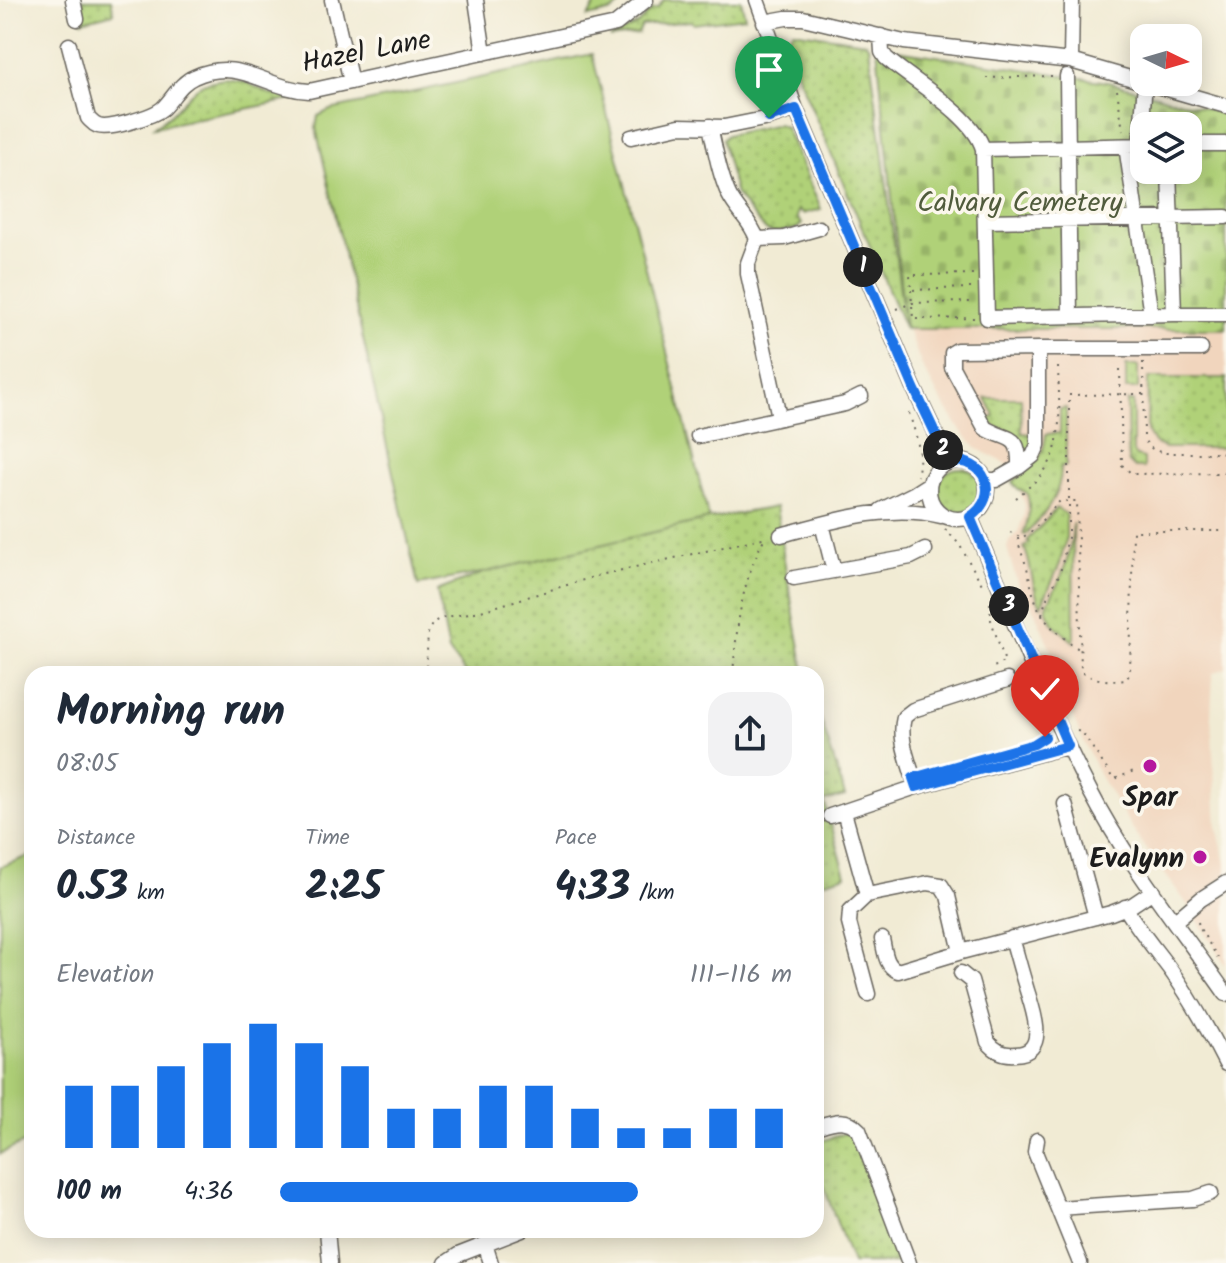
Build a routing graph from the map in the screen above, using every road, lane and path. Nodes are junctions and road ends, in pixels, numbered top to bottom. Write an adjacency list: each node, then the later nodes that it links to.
1 (73, 0): 7 (street)
2 (332, 0): 14 (street)
3 (476, 0): 11 (street)
4 (757, 0): 8 (street)
5 (1072, 0): 12 (street)
6 (643, 1): 11 (street, Hazel Lane)
7 (77, 19)
8 (768, 21): 9 (street); 17 (street)
9 (881, 36): 12 (street); 24 (street)
10 (69, 45): 14 (street, Hazel Lane)
11 (484, 53): 14 (street, Hazel Lane)
12 (1069, 68): 13 (street); 23 (street)
13 (1130, 80)
14 (351, 82)
15 (1191, 96): 16 (street)
16 (1226, 106)
17 (796, 109): 18 (street); 56 (street)
18 (710, 126): 19 (street); 33 (street)
19 (631, 137)
20 (1202, 144): 21 (street)
21 (1226, 144)
22 (1130, 146): 23 (street)
23 (1067, 147): 24 (street); 30 (street)
24 (983, 149): 31 (street)
25 (1136, 184): 29 (street)
26 (1169, 184): 28 (street)
27 (1226, 217): 28 (street)
28 (1170, 218): 29 (street); 38 (street)
29 (1136, 219): 30 (street); 40 (street)
30 (1068, 220): 31 (street); 41 (street)
31 (985, 221): 34 (street)
32 (819, 228): 33 (street)
33 (757, 239): 53 (street)
34 (987, 288): 35 (path); 35 (path); 36 (path); 42 (street)
35 (911, 290): 36 (path)
36 (912, 303): 37 (path); 42 (path)
37 (896, 310)
38 (1174, 314): 39 (street); 40 (street)
39 (1226, 314)
40 (1151, 315): 41 (street)
41 (1070, 316): 42 (street)
42 (987, 318)
43 (1038, 349): 44 (street); 57 (street); 57 (street)
44 (1142, 349): 45 (street); 47 (path)
45 (1201, 349)
46 (1120, 369): 49 (path)
47 (1143, 394): 49 (path); 55 (path)
48 (1069, 395): 49 (path); 51 (path); 61 (path)
49 (1121, 395): 58 (path)
50 (861, 396): 53 (street)
51 (1059, 396)
52 (907, 404): 60 (path)
53 (779, 417): 54 (street)
54 (698, 436)
55 (1226, 453)
56 (949, 462): 59 (street); 60 (street)
57 (1019, 467): 59 (street)
58 (1226, 473)
59 (986, 480): 65 (street)
60 (922, 481): 64 (street); 66 (street)
61 (1069, 501): 62 (path); 71 (path); 84 (path)
62 (1077, 501): 63 (path); 74 (path)
63 (1084, 501)
64 (877, 512): 66 (street); 67 (street)
65 (970, 517): 66 (street); 92 (street)
66 (943, 522): 80 (path)
67 (822, 524): 70 (street); 78 (street)
68 (1226, 531): 87 (path)
69 (1010, 532): 71 (path)
70 (781, 535): 72 (path)
71 (1018, 537): 84 (path)
72 (764, 538): 88 (path); 89 (path)
73 (1085, 540): 74 (path)
74 (1078, 541): 76 (path)
75 (925, 550): 78 (street)
76 (1079, 570): 77 (path); 81 (path)
77 (1085, 570)
78 (834, 571): 79 (street)
79 (794, 578)
80 (985, 590)
81 (1079, 595): 82 (path); 85 (path)
82 (1085, 595)
83 (996, 610): 90 (path)
84 (1042, 614): 87 (path)
85 (1080, 623): 86 (path); 87 (path)
86 (1085, 623)
87 (1080, 650)
88 (426, 666)
89 (734, 666)
90 (1004, 681): 94 (street)
91 (1076, 731): 93 (path)
92 (1068, 746): 94 (street); 97 (street)
93 (1136, 770)
94 (916, 787): 98 (street)
95 (1065, 804): 100 (street)
96 (1226, 883): 102 (street)
97 (1153, 891): 99 (street); 102 (street)
98 (867, 895): 105 (street); 108 (street)
99 (1125, 907): 100 (street); 110 (street)
100 (1096, 917): 103 (street)
101 (1199, 918): 106 (path)
102 (1175, 921): 109 (street)
103 (1012, 938): 105 (street); 107 (street)
104 (882, 939): 105 (street)
105 (961, 952)
106 (1219, 959)
107 (961, 973)
108 (868, 994)
109 (1226, 994)
110 (1226, 1064)
111 (824, 1125): 121 (street)
112 (1037, 1140): 114 (street)
113 (1211, 1193): 114 (street)
114 (1058, 1208): 122 (street)
115 (328, 1238): 118 (street)
116 (501, 1238): 117 (street)
117 (485, 1244): 119 (street); 120 (street)
118 (330, 1263)
119 (446, 1263)
120 (491, 1263)
121 (909, 1263)
122 (1080, 1263)

